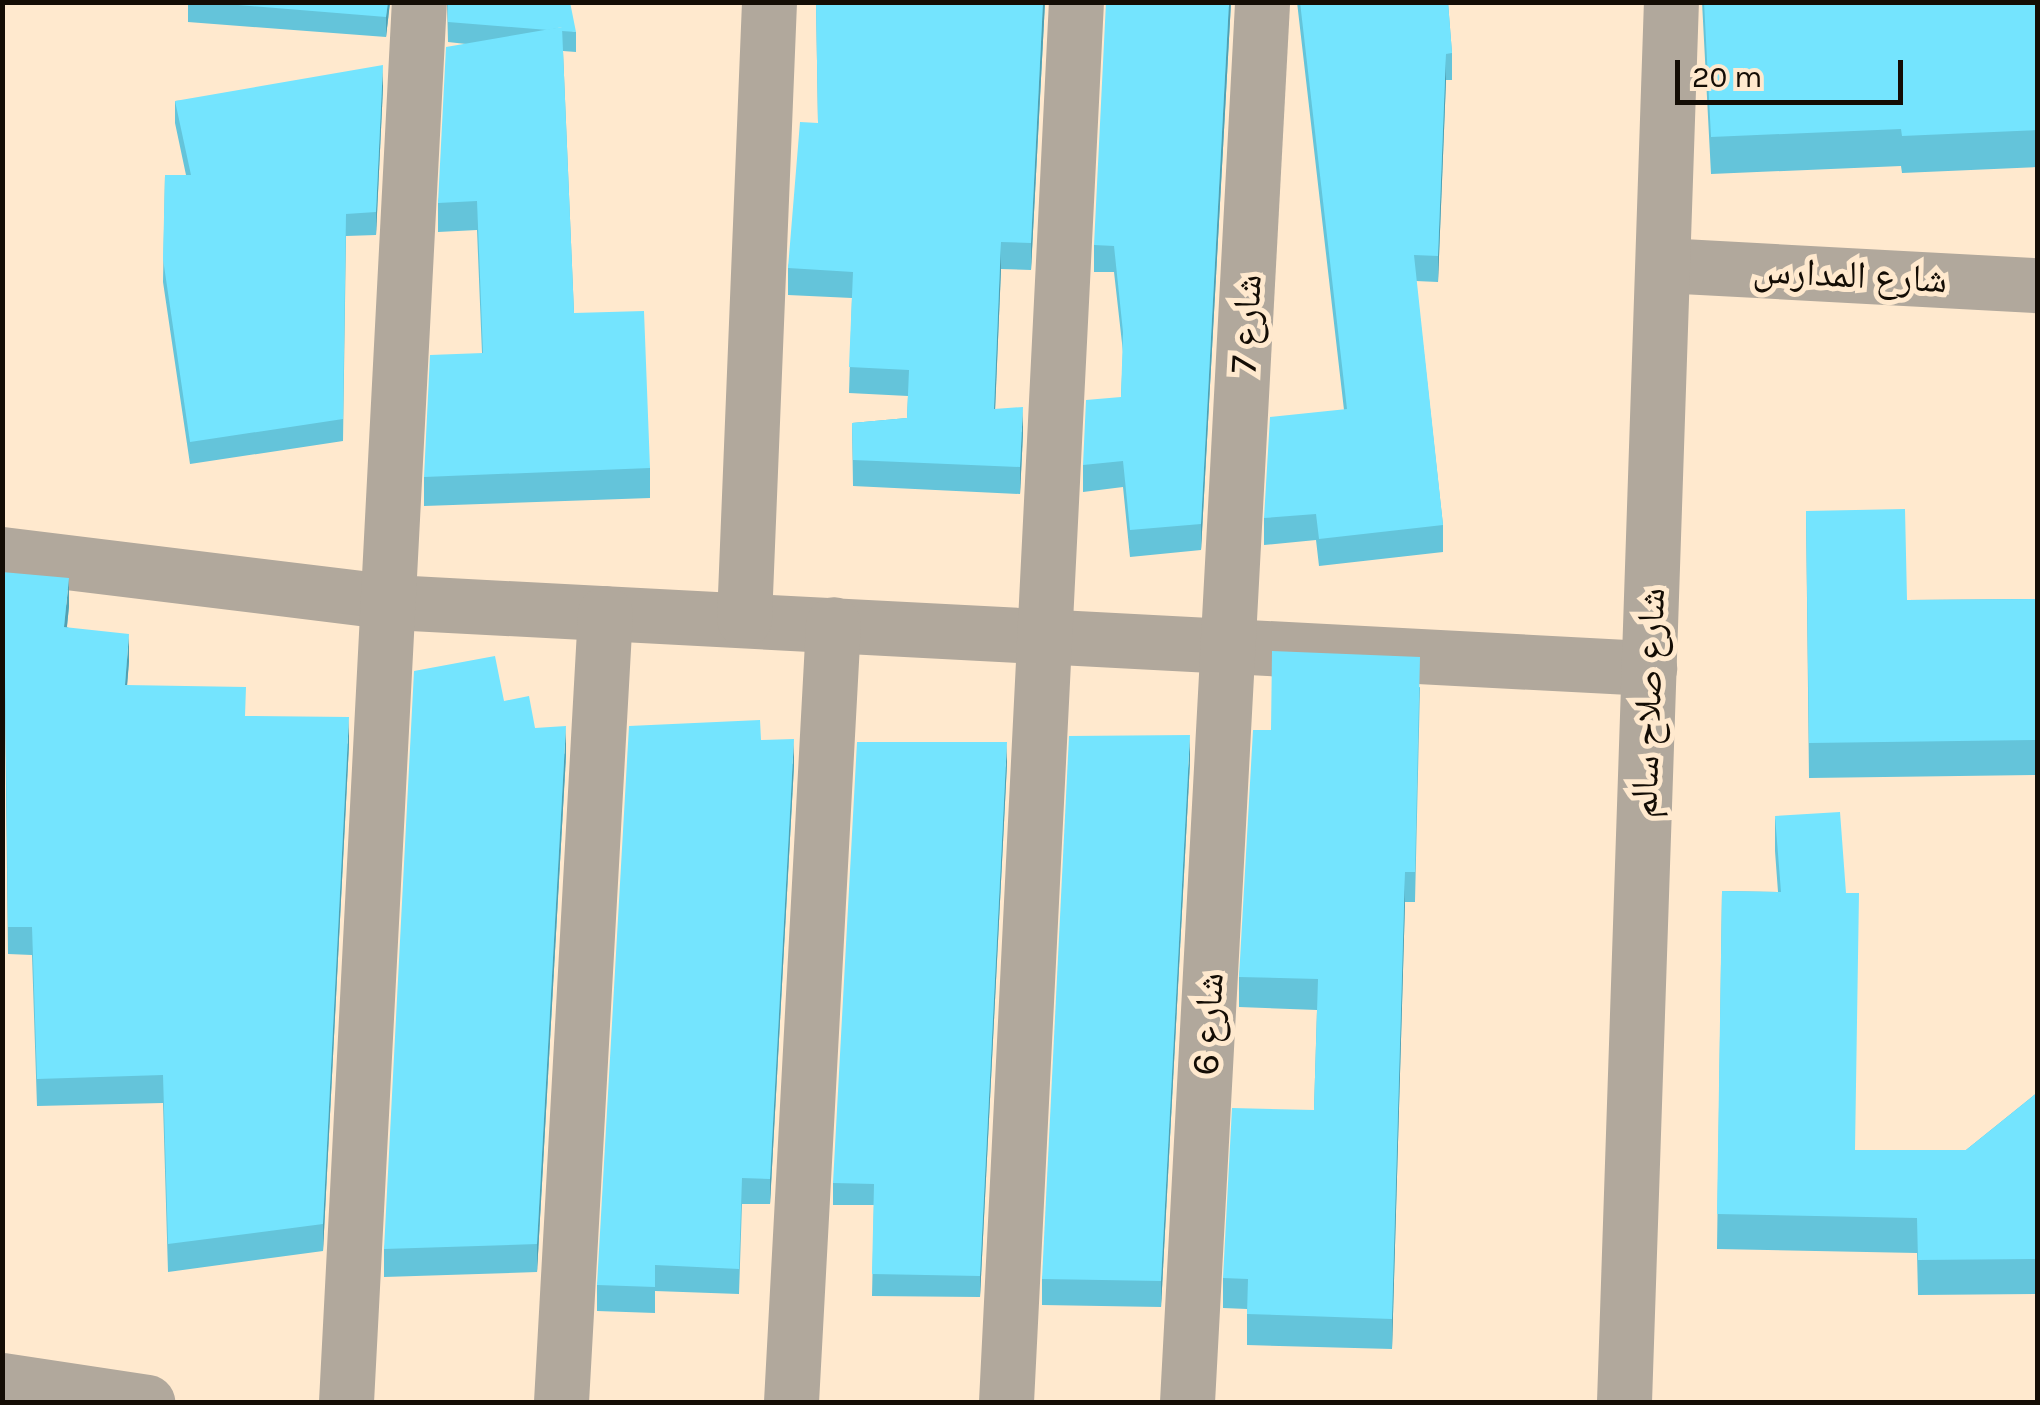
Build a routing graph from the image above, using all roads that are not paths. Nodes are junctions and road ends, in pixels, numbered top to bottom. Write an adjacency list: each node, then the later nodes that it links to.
1 (419, 2): 9 (street)
2 (770, 2): 11 (street)
3 (1076, 2): 13 (street)
4 (1262, 2): 14 (street, شارع 7)
5 (1671, 2): 6 (street, شارع صلاح سالم)
6 (1662, 265): 7 (street, شارع المدارس); 15 (street, شارع صلاح سالم)
7 (2038, 285)
8 (2, 554): 9 (street)
9 (392, 602): 10 (street); 18 (street)
10 (605, 613): 11 (street); 19 (street)
11 (744, 619): 12 (street)
12 (833, 624): 13 (street); 20 (street)
13 (1040, 636): 14 (street); 21 (street)
14 (1229, 645): 15 (street); 22 (street, شارع 6)
15 (1649, 668): 23 (street, شارع صلاح سالم)
16 (2, 1380): 17 (street)
17 (147, 1402)
18 (346, 1402)
19 (561, 1402)
20 (792, 1402)
21 (1006, 1402)
22 (1187, 1402)
23 (1624, 1402)

